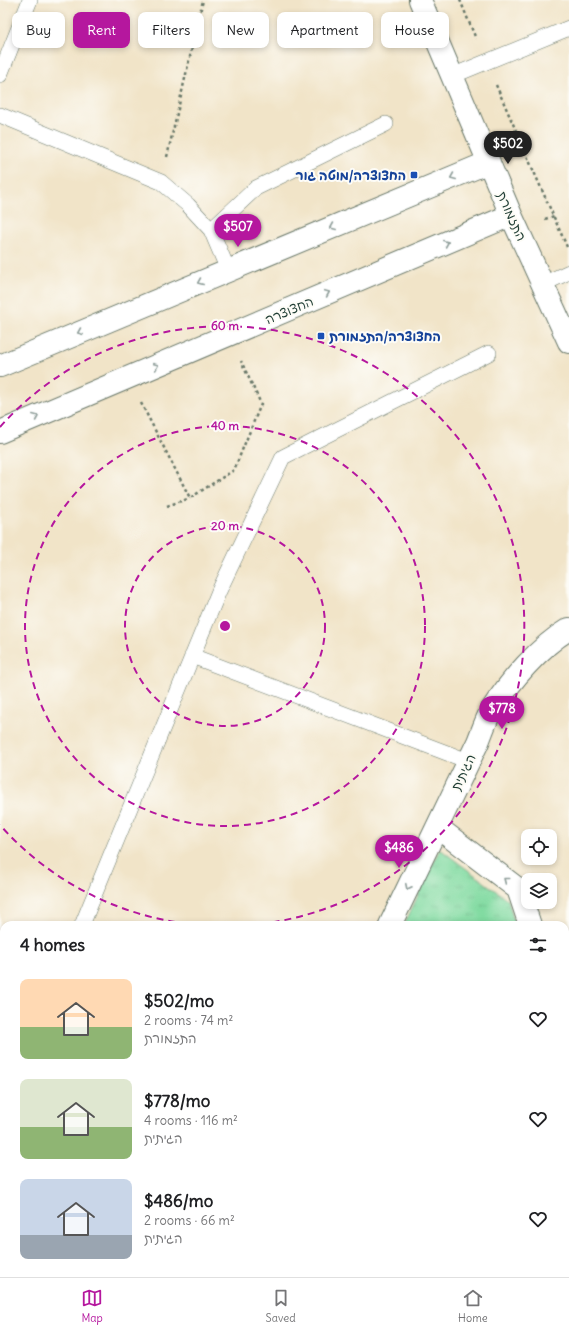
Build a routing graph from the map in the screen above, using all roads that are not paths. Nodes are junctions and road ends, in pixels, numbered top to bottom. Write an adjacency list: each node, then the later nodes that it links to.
1 (30, 0): 4 (lane)
2 (420, 0): 5 (street, התזמורת)
3 (569, 28): 5 (lane)
4 (0, 75)
5 (452, 76): 8 (street, התזמורת)
6 (0, 115): 10 (lane)
7 (386, 124): 10 (lane)
8 (488, 162): 9 (street, התזמורת); 11 (street, one-way to 11)
9 (511, 215): 13 (street, התזמורת); 17 (street, החצוצרה, one-way to 9)
10 (211, 230): 11 (lane)
11 (228, 270): 16 (street, one-way to 16)
12 (569, 272): 13 (lane)
13 (543, 284): 14 (street, התזמורת)
14 (569, 342)
15 (489, 353): 19 (lane)
16 (0, 366)
17 (0, 432)
18 (569, 629): 20 (street, הגיתית)
19 (192, 656): 20 (lane); 22 (lane)
20 (468, 761): 21 (street, הגיתית)
21 (437, 827): 23 (street, הגיתית, one-way to 23); 24 (street, one-way to 21)
22 (84, 921)
23 (392, 921)
24 (529, 921)

